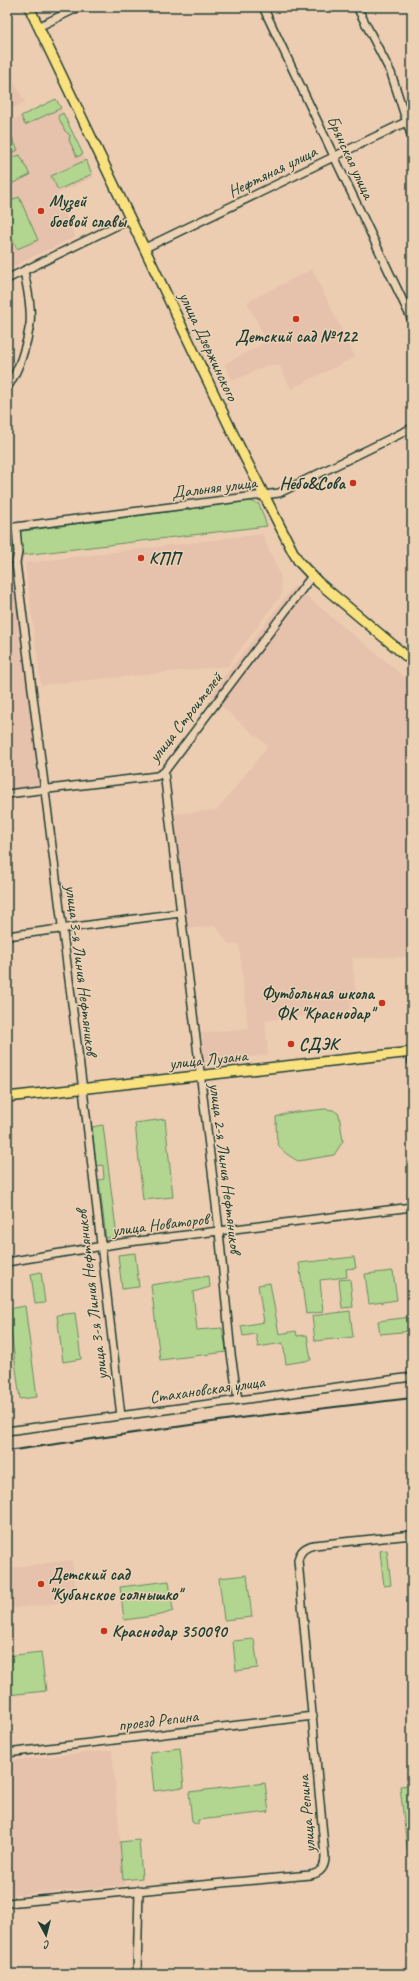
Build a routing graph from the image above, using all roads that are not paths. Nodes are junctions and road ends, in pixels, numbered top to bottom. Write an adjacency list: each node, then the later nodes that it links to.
1 (29, 7): 5 (main road, улица Дзержинского)
2 (79, 7): 5 (street)
3 (263, 7): 8 (street, Брянская улица)
4 (357, 7): 6 (street)
5 (38, 27): 9 (main road, улица Дзержинского)
6 (410, 120): 7 (street); 8 (street, Нефтяная улица)
7 (412, 138)
8 (335, 157): 10 (street, Нефтяная улица); 13 (street, Брянская улица)
9 (130, 219): 10 (main road, улица Дзержинского); 11 (street)
10 (145, 248): 16 (main road, улица Дзержинского)
11 (24, 271): 12 (street); 14 (street)
12 (7, 279)
13 (412, 320)
14 (7, 388)
15 (412, 428): 16 (street, Дальняя улица)
16 (265, 495): 17 (street, Дальняя улица); 19 (main road, улица Дзержинского)
17 (16, 527): 18 (street, Дальняя улица); 22 (street, улица 3-я Линия Нефтяников)
18 (7, 528)
19 (312, 576): 20 (main road, улица Дзержинского); 21 (street, улица Строителей)
20 (412, 661)
21 (164, 772): 22 (street, улица Строителей); 24 (street, улица 2-я Линия Нефтяников)
22 (45, 789): 23 (street, улица Строителей); 25 (street, улица 3-я Линия Нефтяников)
23 (7, 794)
24 (180, 913): 25 (street); 28 (street, улица 2-я Линия Нефтяников)
25 (62, 929): 26 (street); 29 (street, улица 3-я Линия Нефтяников)
26 (7, 936)
27 (412, 1055): 28 (main road, улица Лузана)
28 (200, 1076): 29 (main road, улица Лузана); 32 (street, улица 2-я Линия Нефтяников)
29 (82, 1088): 30 (main road, улица Лузана); 33 (street, улица 3-я Линия Нефтяников)
30 (7, 1097)
31 (412, 1207): 32 (street, улица Новаторов)
32 (219, 1232): 33 (street, улица Новаторов); 36 (street, улица 2-я Линия Нефтяников)
33 (101, 1246): 34 (street, улица Новаторов); 37 (street, улица 3-я Линия Нефтяников)
34 (7, 1262)
35 (412, 1376): 36 (street, Стахановская улица)
36 (238, 1400): 37 (street, Стахановская улица)
37 (121, 1416): 38 (street, Стахановская улица)
38 (7, 1431)
39 (412, 1535): 40 (street, улица Репина)
40 (313, 1716): 41 (street, проезд Репина); 42 (street, улица Репина)
41 (7, 1753)
42 (139, 1890): 43 (street, улица Репина); 44 (street)
43 (7, 1902)
44 (137, 1974)

